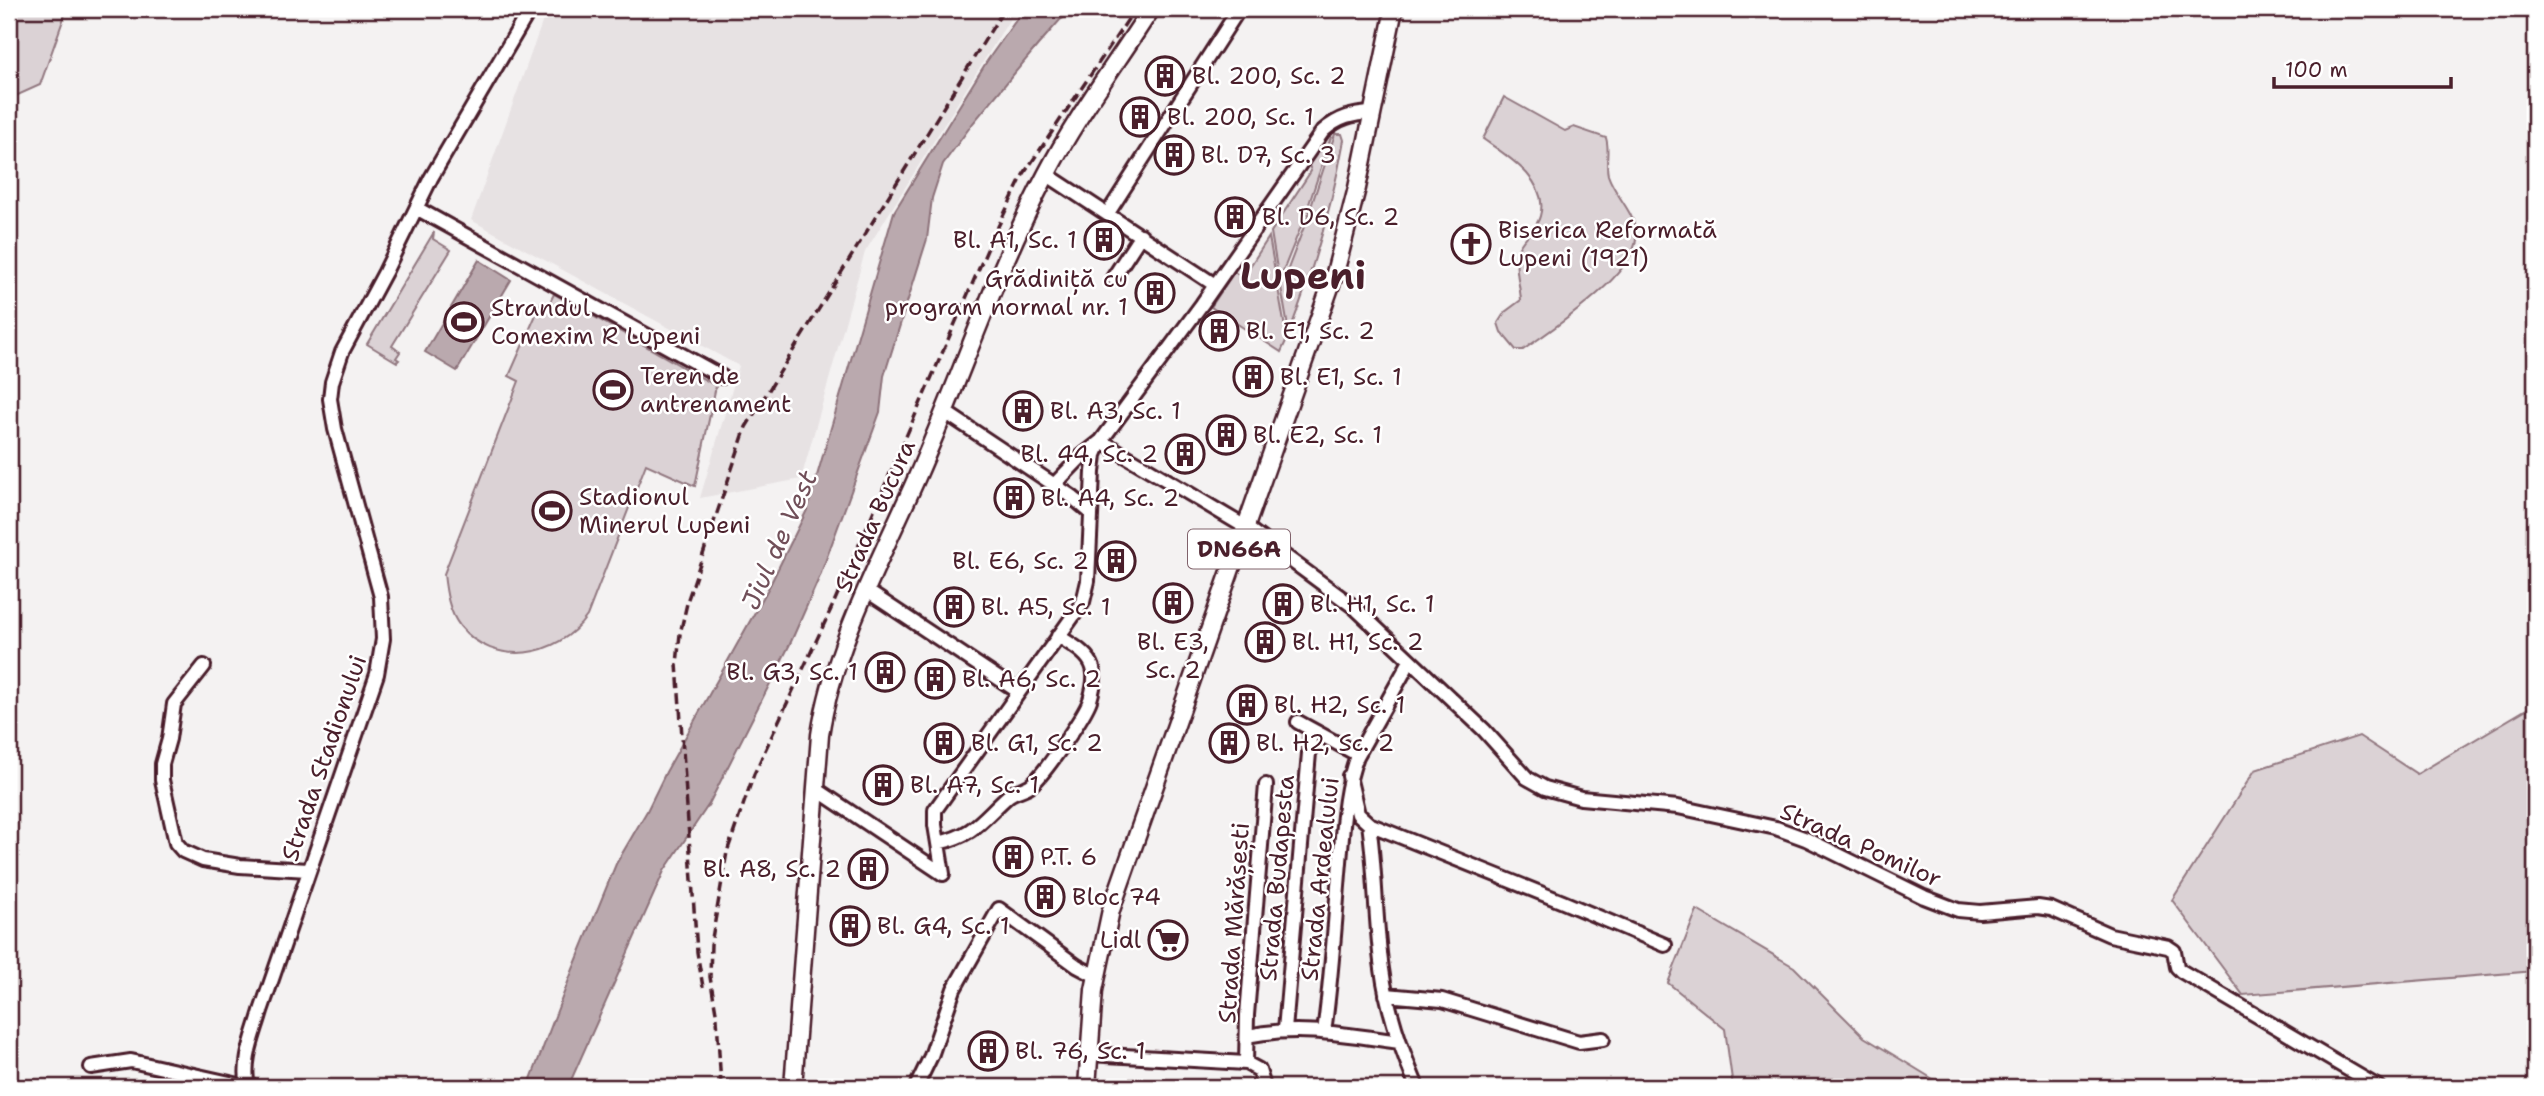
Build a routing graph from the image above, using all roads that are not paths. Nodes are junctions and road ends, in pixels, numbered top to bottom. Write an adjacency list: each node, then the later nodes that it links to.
1 (530, 9): 7 (street, Strada Stadionului)
2 (1151, 9): 6 (main road, Strada Bucura)
3 (1239, 9): 8 (street)
4 (1394, 9): 5 (main road, DN66A)
5 (1373, 113): 11 (street); 17 (main road, DN66A)
6 (1046, 174): 8 (street); 13 (main road, Strada Bucura)
7 (418, 209): 12 (street); 31 (street, Strada Stadionului)
8 (1108, 213): 9 (street)
9 (1141, 236): 10 (street); 11 (street)
10 (1113, 278)
11 (1215, 285): 14 (street)
12 (722, 377)
13 (945, 412): 15 (street); 18 (main road, Strada Bucura)
14 (1101, 441): 15 (street); 16 (street); 17 (street, Strada Pomilor)
15 (1054, 485): 16 (street)
16 (1090, 512): 19 (street)
17 (1247, 528): 20 (street, Strada Pomilor); 33 (main road, DN66A)
18 (867, 591): 22 (street); 28 (main road, Strada Bucura)
19 (1058, 636): 22 (street); 30 (street)
20 (1410, 661): 25 (street); 49 (street, Strada Pomilor)
21 (204, 666): 31 (street)
22 (1019, 692): 30 (street)
23 (1298, 722): 24 (street, Strada Ardealului)
24 (1311, 730): 25 (street, Strada Ardealului); 35 (street, Strada Budapesta)
25 (1357, 756): 26 (street, Strada Ardealului)
26 (1349, 776): 29 (street); 36 (street, Strada Ardealului)
27 (1265, 785): 37 (street, Strada Mărășești)
28 (816, 789): 30 (street); 44 (main road, Strada Bucura)
29 (1369, 824): 32 (street); 34 (street)
30 (938, 843)
31 (308, 870): 43 (street, Strada Stadionului)
32 (1665, 945)
33 (1096, 976): 40 (main road, DN66A); 45 (street)
34 (1386, 995): 38 (street); 39 (street)
35 (1285, 1030): 36 (street); 37 (street)
36 (1324, 1032): 39 (street)
37 (1247, 1036): 41 (street, Strada Mărășești)
38 (1603, 1039)
39 (1400, 1042): 48 (street)
40 (1088, 1054): 41 (street); 46 (main road, DN66A)
41 (1250, 1065): 47 (street)
42 (91, 1067): 43 (street)
43 (248, 1087)
44 (793, 1087)
45 (916, 1087)
46 (1087, 1087)
47 (1264, 1087)
48 (1417, 1087)
49 (2378, 1087)

